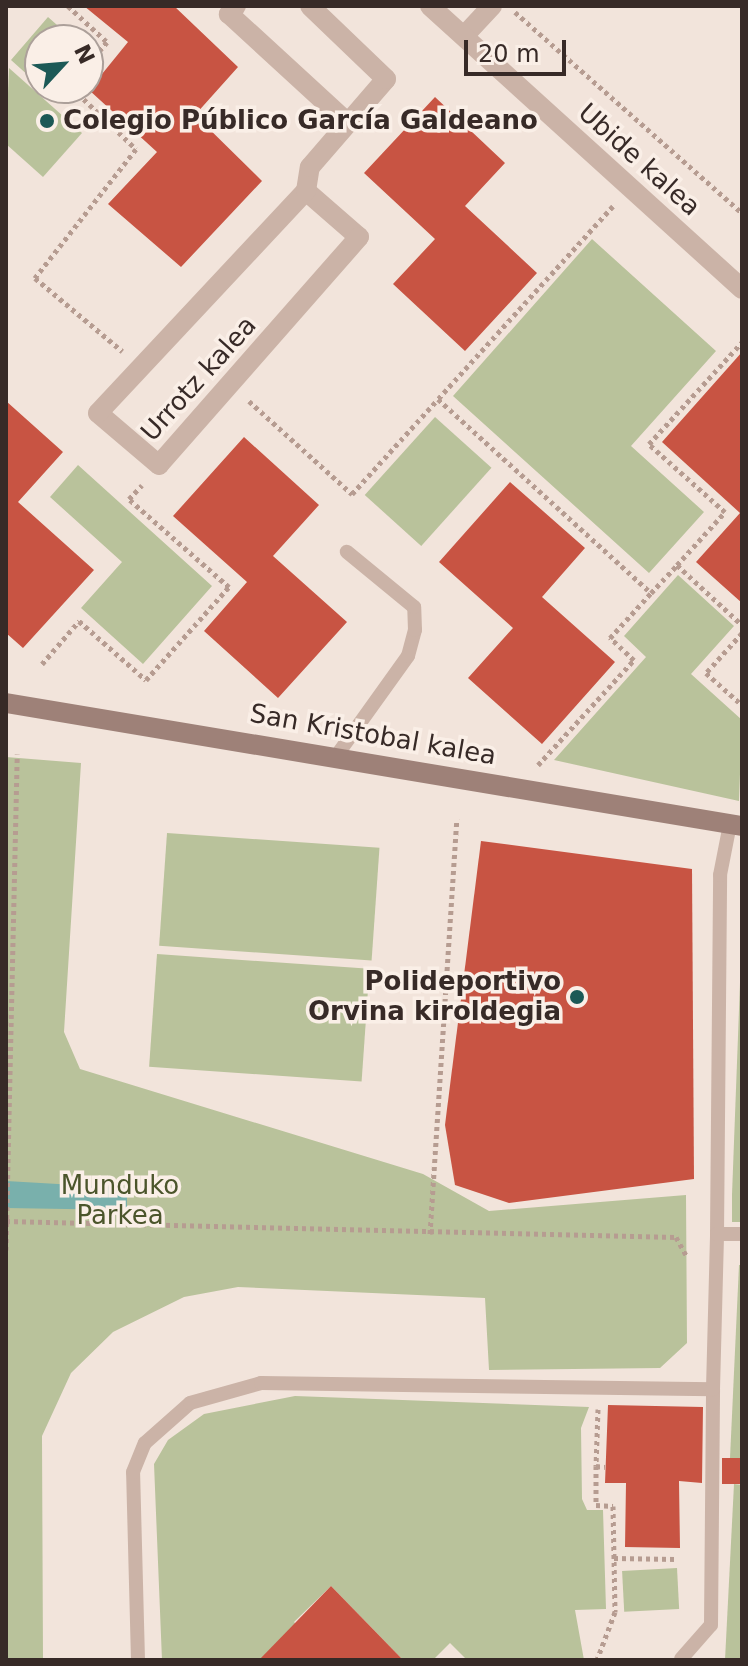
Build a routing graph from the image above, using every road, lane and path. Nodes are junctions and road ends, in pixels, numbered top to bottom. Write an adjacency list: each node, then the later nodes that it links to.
1 (68, 6): 6 (path)
2 (236, 6): 9 (street)
3 (430, 6): 7 (street, Ubide kalea)
4 (503, 8): 7 (street); 12 (path, Ubide kalea)
5 (324, 11): 9 (street, Urrotz kalea)
6 (88, 24)
7 (464, 36): 10 (street, Ubide kalea)
8 (89, 104): 15 (path)
9 (348, 123): 11 (street, Urrotz kalea)
10 (630, 187): 13 (street, Ubide kalea); 17 (path)
11 (306, 191): 15 (street, Urrotz kalea); 16 (street, Urrotz kalea)
12 (742, 213)
13 (742, 289)
14 (742, 342): 20 (path)
15 (141, 367): 18 (street, Urrotz kalea)
16 (230, 384): 17 (path); 18 (street, Urrotz kalea)
17 (438, 399): 21 (path)
18 (159, 465): 24 (path)
19 (347, 552): 28 (lane)
20 (677, 565): 21 (path); 22 (path)
21 (651, 593): 29 (path)
22 (742, 625)
23 (742, 633): 26 (path)
24 (42, 664)
25 (6, 703): 28 (main road, San Kristobal kalea)
26 (742, 705)
27 (17, 754): 33 (path)
28 (337, 755): 29 (main road, San Kristobal kalea)
29 (518, 787): 31 (main road, San Kristobal kalea)
30 (457, 819): 36 (path)
31 (736, 825): 37 (lane, San Kristobal kalea)
32 (6, 1006): 33 (path)
33 (11, 1014): 34 (path)
34 (9, 1049): 35 (path)
35 (8, 1219): 36 (path); 39 (path)
36 (430, 1234): 40 (path)
37 (717, 1234): 38 (lane); 41 (lane, San Kristobal kalea)
38 (742, 1234)
39 (6, 1250)
40 (686, 1255)
41 (713, 1389): 47 (lane, San Kristobal kalea); 48 (lane)
42 (598, 1407): 43 (path)
43 (596, 1466): 44 (path); 45 (path)
44 (605, 1467)
45 (614, 1558): 46 (path); 49 (path)
46 (676, 1559)
47 (681, 1659)
48 (138, 1660)
49 (597, 1660)

